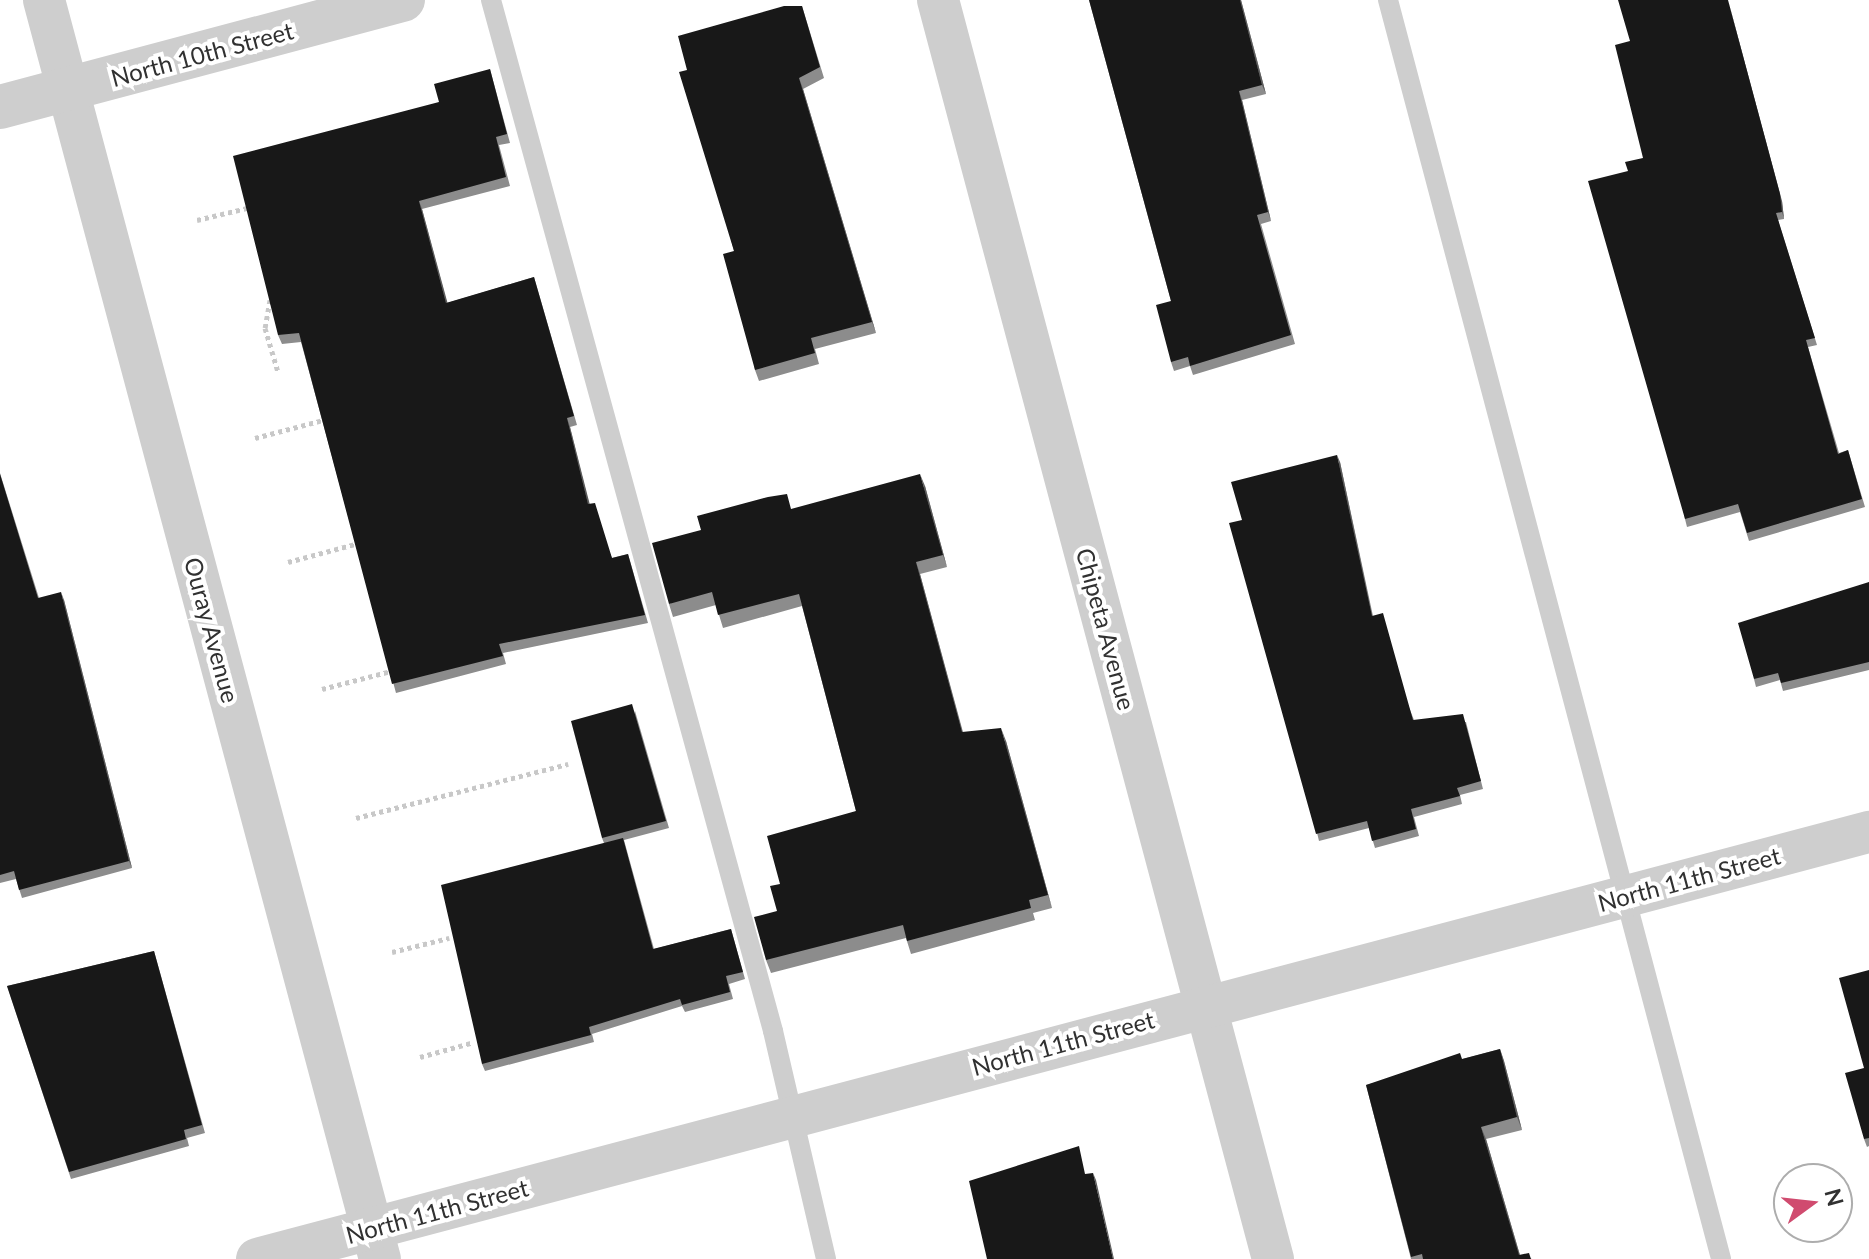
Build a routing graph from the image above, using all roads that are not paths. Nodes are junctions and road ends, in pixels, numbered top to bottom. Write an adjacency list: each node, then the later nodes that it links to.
1 (44, 0): 6 (street, Ouray Avenue)
2 (403, 0): 6 (street, North 10th Street)
3 (491, 0): 11 (lane)
4 (938, 0): 10 (street, Chipeta Avenue)
5 (1388, 0): 9 (lane)
6 (68, 90): 7 (street, North 10th Street); 12 (street, Ouray Avenue)
7 (0, 107)
8 (1869, 832): 9 (street, North 11th Street)
9 (1625, 896): 10 (street, North 11th Street); 16 (lane)
10 (1206, 1005): 11 (street, North 11th Street); 15 (street, Chipeta Avenue)
11 (788, 1117): 12 (street, North 11th Street); 14 (lane)
12 (376, 1244): 13 (street, North 11th Street)
13 (257, 1259)
14 (826, 1259)
15 (1273, 1259)
16 (1721, 1259)

